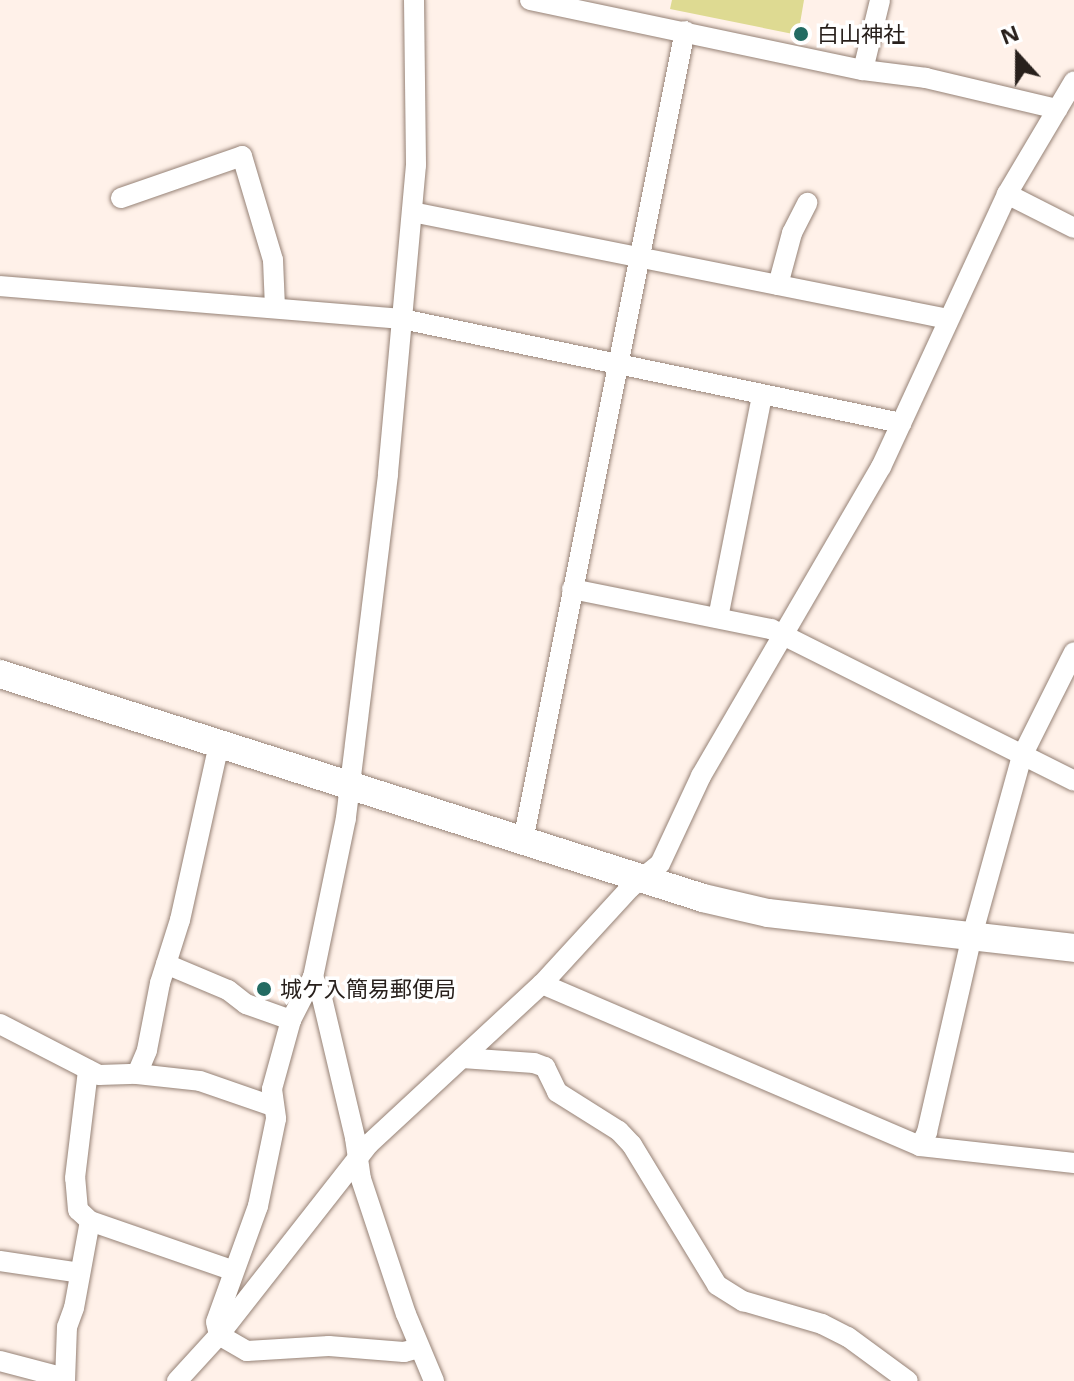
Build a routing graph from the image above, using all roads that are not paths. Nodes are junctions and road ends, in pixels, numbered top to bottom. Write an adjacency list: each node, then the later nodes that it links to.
1 (414, 0): 12 (street)
2 (530, 0): 4 (street)
3 (880, 0): 6 (street)
4 (631, 9): 5 (street)
5 (685, 31): 6 (street); 14 (street)
6 (863, 70): 8 (street)
7 (1074, 81): 8 (street)
8 (1057, 109): 9 (street)
9 (1007, 194): 13 (street); 19 (street)
10 (121, 198): 17 (street)
11 (807, 203): 15 (street)
12 (412, 212): 14 (street); 18 (street)
13 (1074, 228)
14 (640, 260): 15 (street); 20 (street)
15 (778, 285): 19 (street)
16 (0, 286): 17 (street)
17 (275, 307): 18 (street)
18 (402, 319): 20 (street); 31 (street)
19 (948, 319): 22 (street)
20 (620, 365): 21 (street); 23 (street)
21 (762, 395): 22 (street); 24 (street)
22 (901, 423): 25 (street)
23 (572, 589): 24 (street); 32 (street)
24 (718, 618): 25 (street)
25 (783, 636): 29 (street); 33 (street)
26 (1074, 652): 29 (street)
27 (0, 674): 28 (street)
28 (219, 744): 31 (street); 36 (street)
29 (1022, 756): 30 (street); 34 (street)
30 (1074, 781)
31 (349, 786): 32 (street); 37 (street)
32 (523, 841): 33 (street)
33 (641, 879): 34 (street); 38 (street)
34 (972, 936): 35 (street); 45 (street)
35 (1074, 948)
36 (166, 964): 39 (street); 43 (street)
37 (313, 977): 39 (street); 46 (street)
38 (542, 984): 41 (street); 45 (street)
39 (291, 1020): 44 (street)
40 (0, 1024): 42 (street)
41 (462, 1058): 46 (street); 58 (street)
42 (88, 1070): 43 (street); 48 (street)
43 (137, 1074): 44 (street)
44 (272, 1106): 50 (street)
45 (920, 1146): 47 (street)
46 (358, 1159): 52 (street); 53 (street)
47 (1074, 1163)
48 (90, 1221): 50 (street); 51 (street)
49 (0, 1261): 51 (street)
50 (234, 1271): 52 (street)
51 (80, 1273): 55 (street)
52 (219, 1335): 53 (street); 56 (street)
53 (419, 1348): 57 (street)
54 (0, 1361): 55 (street)
55 (65, 1379)
56 (177, 1381)
57 (434, 1381)
58 (908, 1381)

